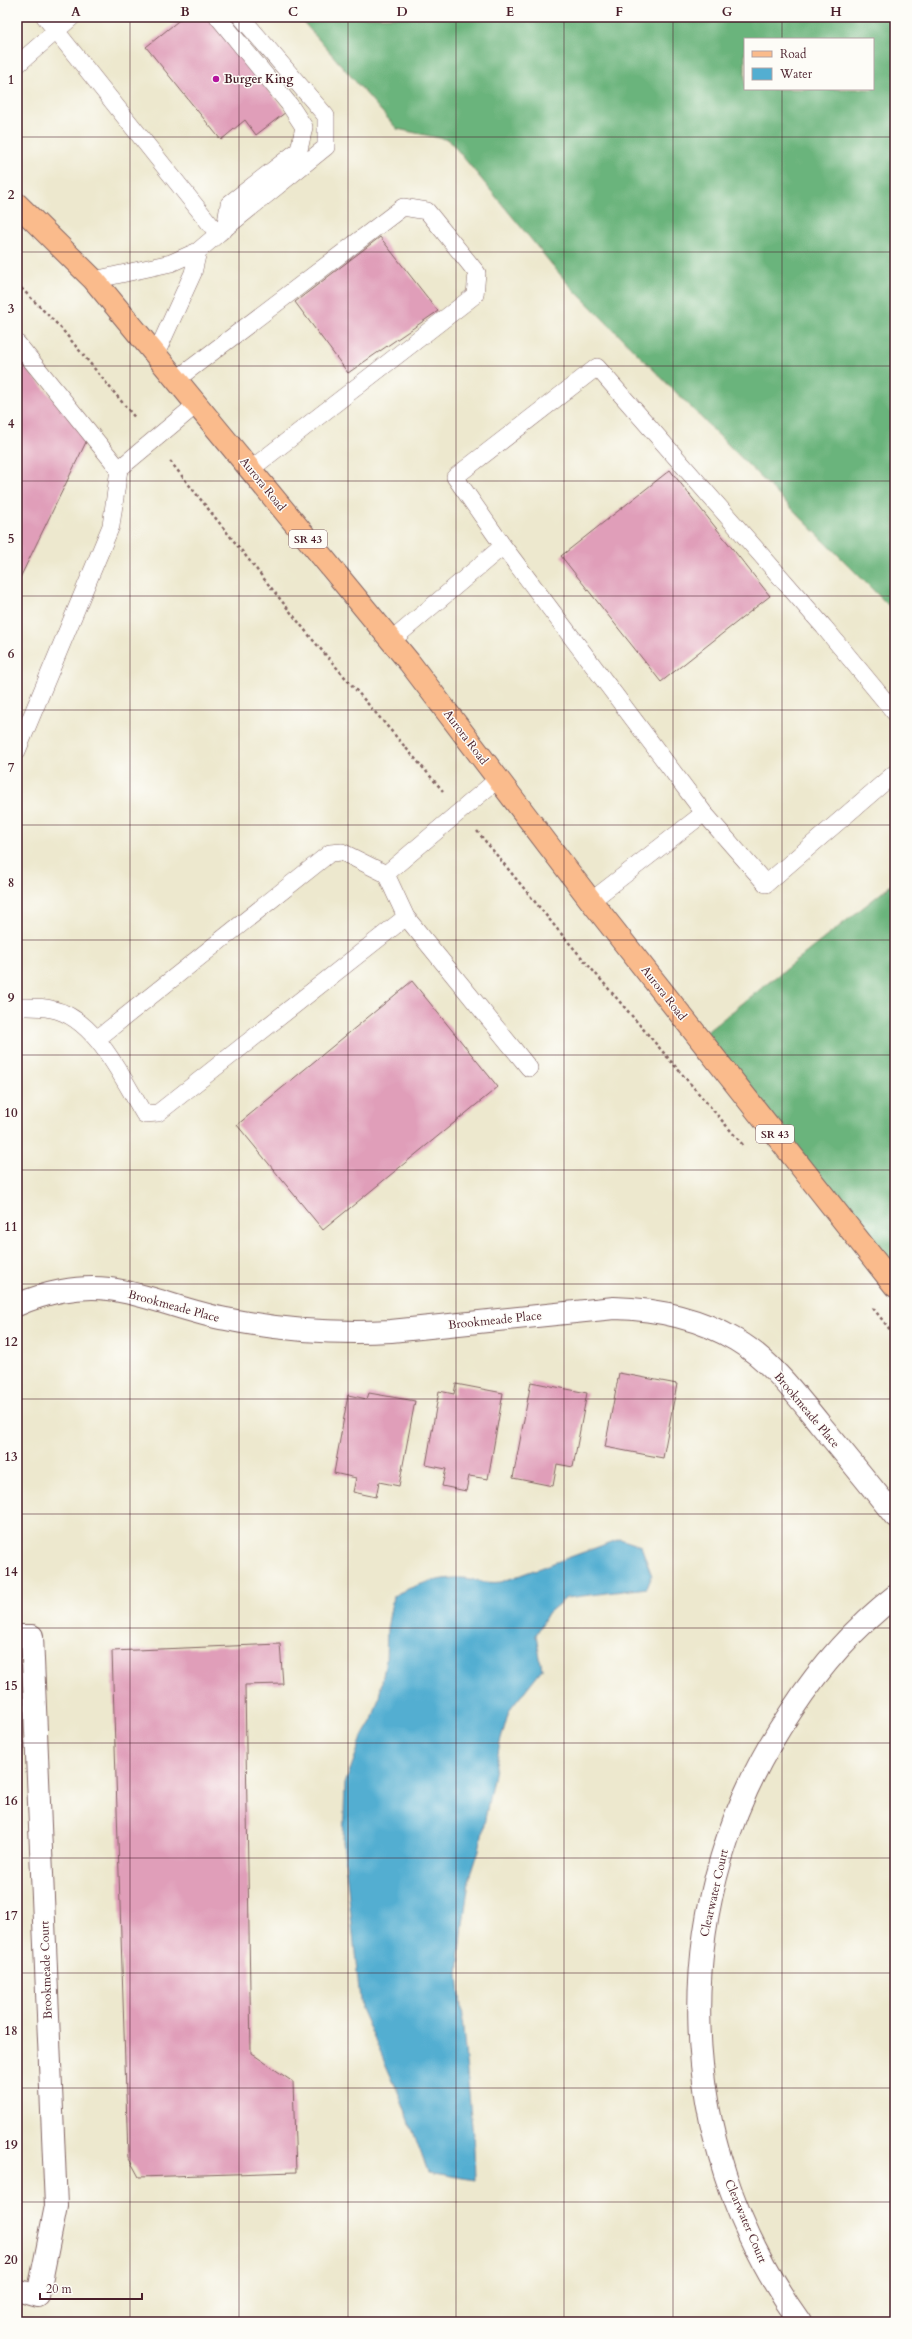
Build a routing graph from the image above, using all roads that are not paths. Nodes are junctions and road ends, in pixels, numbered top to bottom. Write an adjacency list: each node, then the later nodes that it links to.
1 (45, 17): 5 (lane)
2 (72, 17): 5 (lane)
3 (218, 17): 8 (lane)
4 (240, 17): 8 (lane)
5 (57, 31): 6 (lane); 8 (lane)
6 (17, 65)
7 (17, 204): 10 (main road, Aurora Road / SR 43)
8 (221, 231): 9 (lane)
9 (198, 251): 10 (lane); 12 (lane)
10 (94, 280): 12 (main road, Aurora Road / SR 43)
11 (17, 343): 15 (lane)
12 (156, 354): 13 (main road, Aurora Road / SR 43)
13 (177, 379): 14 (main road, Aurora Road / SR 43); 16 (lane)
14 (198, 404): 15 (lane); 16 (main road, Aurora Road / SR 43)
15 (119, 469): 20 (lane)
16 (251, 470): 18 (main road, Aurora Road / SR 43)
17 (503, 546): 18 (lane); 19 (lane); 23 (lane)
18 (391, 641): 22 (main road, Aurora Road / SR 43)
19 (895, 713)
20 (17, 751)
21 (895, 773): 23 (lane)
22 (498, 779): 24 (lane); 25 (main road, Aurora Road / SR 43)
23 (704, 813): 25 (lane)
24 (386, 874): 26 (lane); 28 (lane)
25 (591, 901): 30 (main road, Aurora Road / SR 43)
26 (406, 918): 28 (lane); 29 (lane)
27 (17, 1007): 28 (lane)
28 (97, 1039)
29 (528, 1068)
30 (895, 1286)
31 (17, 1305): 32 (street, Brookmeade Place)
32 (895, 1516)
33 (895, 1596): 36 (street, Clearwater Court)
34 (17, 1636): 35 (street, Brookmeade Court)
35 (17, 2290)
36 (800, 2322)

